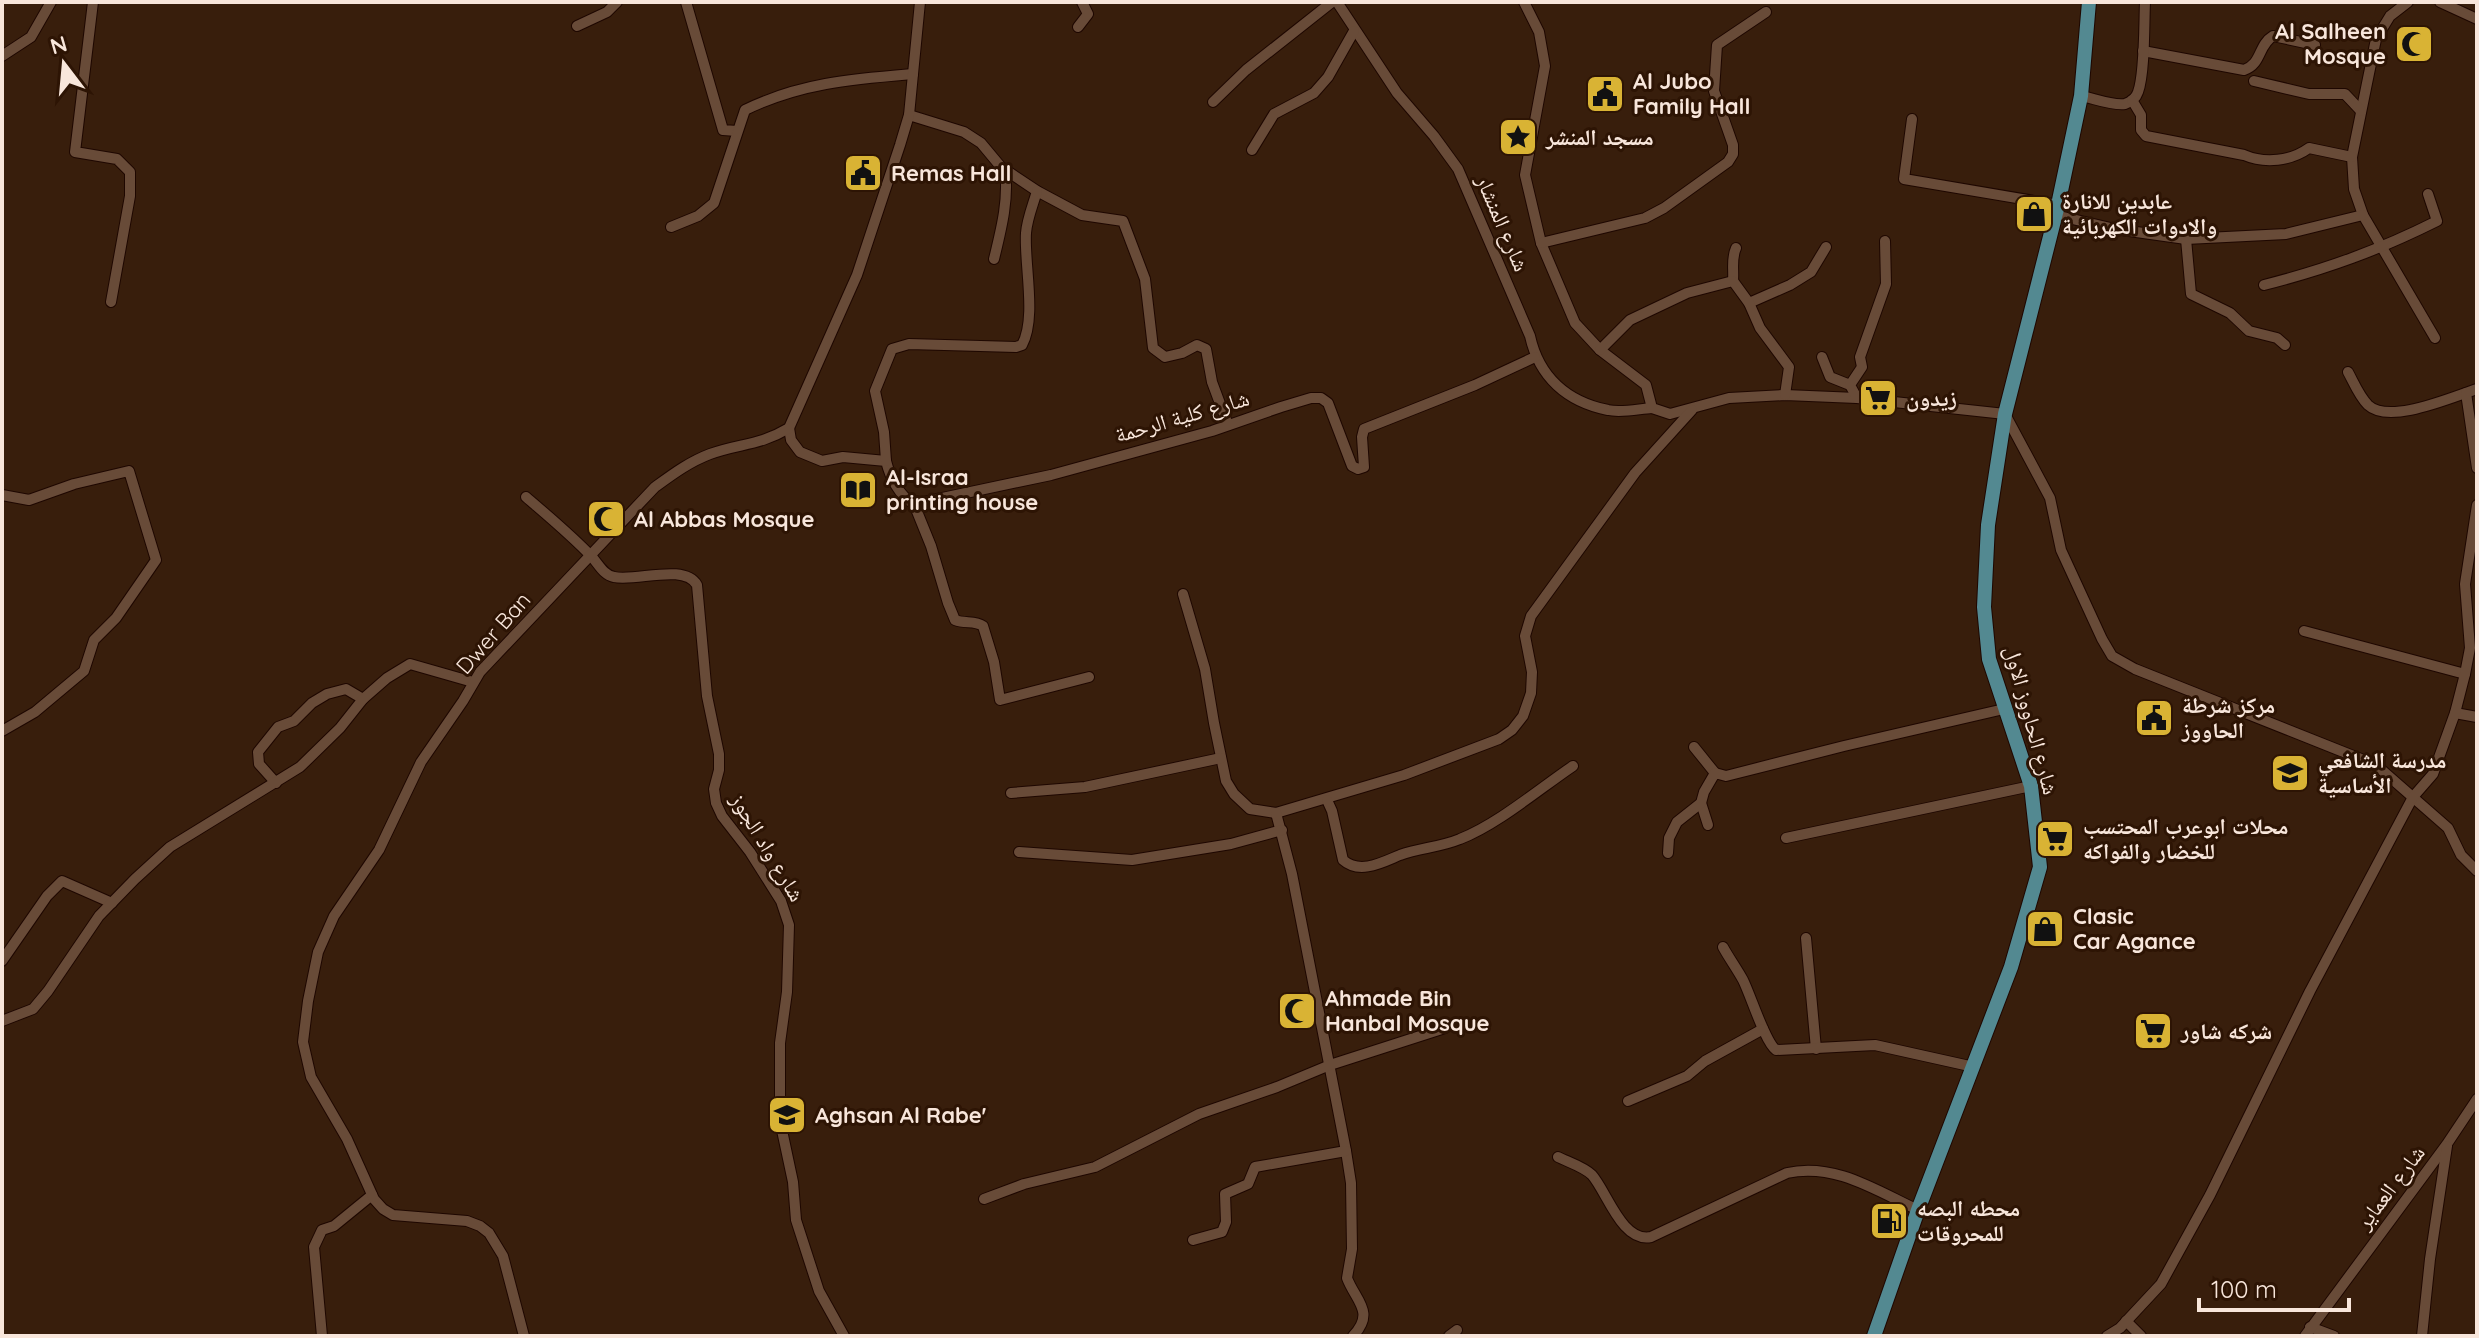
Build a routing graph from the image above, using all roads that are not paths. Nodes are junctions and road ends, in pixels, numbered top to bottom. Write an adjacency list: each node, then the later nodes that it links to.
1 (51, 2): 20 (street)
2 (93, 2): 47 (street)
3 (617, 2): 15 (street)
4 (686, 2): 29 (street)
5 (920, 2): 21 (street)
6 (1082, 2): 16 (street)
7 (1334, 2): 17 (street, شارع المنشار); 25 (street)
8 (1524, 2): 40 (street, شارع المنشار)
9 (2089, 2): 23 (main road, شارع الحاووز الاول)
10 (2145, 2): 19 (street)
11 (2440, 2): 14 (street)
12 (2402, 3): 26 (street)
13 (1766, 12): 40 (street)
14 (2477, 19)
15 (577, 26)
16 (1078, 27)
17 (1354, 31): 30 (street); 52 (street, شارع المنشار)
18 (2315, 45): 19 (street)
19 (2143, 51): 24 (street)
20 (2, 56)
21 (913, 74): 27 (street); 29 (street)
22 (2254, 81): 26 (street)
23 (2081, 96): 24 (street); 35 (main road, شارع الحاووز الاول)
24 (2132, 100): 31 (street)
25 (1213, 102)
26 (2361, 111): 31 (street)
27 (909, 115): 32 (street); 64 (street)
28 (1912, 119): 35 (street)
29 (737, 131): 37 (street)
30 (1252, 150)
31 (2352, 157): 36 (street)
32 (1005, 170): 33 (street); 44 (street)
33 (1037, 191): 63 (street); 65 (street)
34 (2428, 194): 42 (street)
35 (2056, 210): 38 (street); 62 (main road, شارع الحاووز الاول)
36 (2363, 215): 38 (street); 42 (street)
37 (671, 227)
38 (2186, 239): 50 (street)
39 (1885, 241): 55 (street)
40 (1541, 243): 51 (street, شارع المنشار)
41 (1826, 247): 48 (street)
42 (2384, 247): 46 (street); 49 (street)
43 (1736, 248): 45 (street)
44 (994, 259)
45 (1733, 281): 48 (street); 51 (street)
46 (2264, 285)
47 (111, 302)
48 (1749, 303): 58 (street)
49 (2435, 338)
50 (2285, 345)
51 (1600, 350): 60 (street, شارع المنشار)
52 (1535, 357): 60 (street, شارع المنشار); 63 (street, شارع كلية الرحمة)
53 (1822, 357): 55 (street)
54 (2348, 372): 57 (street)
55 (1850, 385): 59 (street)
56 (2477, 389): 57 (street)
57 (2466, 393): 66 (street)
58 (1785, 395): 59 (street, شارع المنشار); 61 (street, شارع المنشار)
59 (1857, 398): 62 (street, شارع المنشار)
60 (1652, 408): 61 (street, شارع المنشار)
61 (1693, 409): 91 (street)
62 (2005, 414): 79 (main road, شارع الحاووز الاول); 90 (street)
63 (1228, 425): 69 (street, شارع كلية الرحمة)
64 (789, 428): 65 (street); 71 (street, Dwer Ban)
65 (886, 461): 69 (street)
66 (2477, 468)
67 (2, 495): 82 (street)
68 (526, 497): 71 (street)
69 (914, 504): 76 (street)
70 (2477, 505): 74 (street)
71 (590, 555): 77 (street, Dwer Ban); 123 (street, شارع واد الجوز)
72 (1183, 594): 84 (street)
73 (2304, 631): 75 (street)
74 (2473, 648): 75 (street)
75 (2465, 674): 80 (street)
76 (1089, 677)
77 (473, 682): 78 (street); 115 (street, Dwer Ban)
78 (363, 699): 87 (street); 87 (street)
79 (2004, 709): 86 (street); 88 (main road, شارع الحاووز الاول)
80 (2455, 713): 81 (street); 90 (street)
81 (2477, 717)
82 (2, 731)
83 (1694, 747): 86 (street)
84 (1221, 758): 89 (street); 93 (street)
85 (1573, 766): 91 (street)
86 (1715, 773): 92 (street)
87 (276, 783): 100 (street)
88 (2031, 786): 96 (street); 109 (main road, شارع الحاووز الاول)
89 (1011, 793)
90 (2413, 797): 99 (street); 119 (street)
91 (1327, 800): 93 (street)
92 (1701, 803): 94 (street); 98 (street)
93 (1276, 813): 95 (street)
94 (1708, 825)
95 (1282, 830): 97 (street); 108 (street)
96 (1786, 838)
97 (1019, 852)
98 (1668, 853)
99 (2477, 871)
100 (112, 903): 103 (street); 104 (street)
101 (1806, 938): 107 (street)
102 (1723, 947): 106 (street)
103 (2, 961)
104 (2, 1021)
105 (1445, 1028): 108 (street)
106 (1763, 1029): 107 (street); 111 (street)
107 (1816, 1049): 109 (street)
108 (1330, 1065): 113 (street); 116 (street)
109 (1974, 1067): 117 (main road, شارع الحاووز الاول)
110 (2477, 1099): 112 (street, شارع العماير)
111 (1628, 1101)
112 (2447, 1144): 120 (street, شارع العماير); 129 (street)
113 (1346, 1151): 118 (street); 124 (street)
114 (1558, 1157): 117 (street)
115 (372, 1195): 121 (street); 122 (street)
116 (984, 1199)
117 (1918, 1210): 125 (main road, شارع الحاووز الاول)
118 (1193, 1240)
119 (2126, 1321): 126 (street); 127 (street)
120 (2307, 1332): 128 (street)
121 (322, 1336)
122 (524, 1336)
123 (844, 1336)
124 (1353, 1336)
125 (1874, 1336)
126 (2107, 1336)
127 (2141, 1336)
128 (2334, 1336)
129 (2422, 1336)

